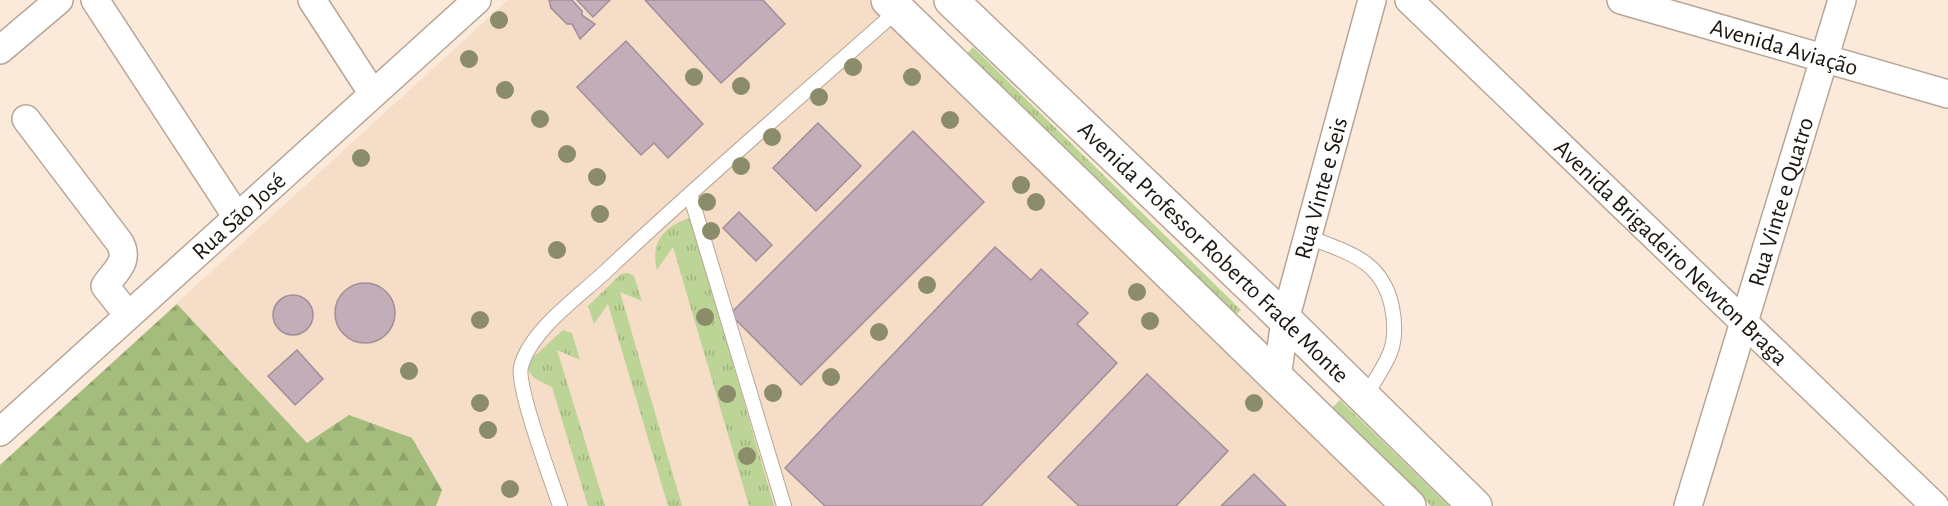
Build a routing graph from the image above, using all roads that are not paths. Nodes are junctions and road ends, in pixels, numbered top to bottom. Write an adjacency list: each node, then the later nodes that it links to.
1 (59, 0): 11 (street)
2 (94, 0): 17 (street)
3 (312, 0): 13 (street)
4 (477, 0): 13 (street, Rua São José)
5 (951, 0): 20 (main road, Avenida Professor Roberto Frade Monte)
6 (1372, 0): 18 (street, Rua Vinte e Seis)
7 (1409, 0): 21 (street, Avenida Brigadeiro Newton Braga)
8 (1621, 0): 12 (street, Avenida Aviação)
9 (1842, 0): 12 (street, Rua Vinte e Quatro)
10 (898, 3): 16 (lane); 22 (main road, Avenida Professor Roberto Frade Monte)
11 (0, 50)
12 (1824, 58): 14 (street, Avenida Aviação); 21 (street, Rua Vinte e Quatro)
13 (373, 94): 17 (street, Rua São José)
14 (1948, 94)
15 (26, 119): 19 (street)
16 (690, 194): 25 (lane); 26 (lane)
17 (237, 217): 19 (street, Rua São José)
18 (1308, 237): 20 (street, Rua Vinte e Seis); 23 (lane)
19 (128, 315): 24 (street, Rua São José)
20 (1286, 320): 22 (street, Rua Vinte e Seis); 23 (main road, Avenida Professor Roberto Frade Monte)
21 (1744, 323): 29 (street, Rua Vinte e Quatro); 30 (street, Avenida Brigadeiro Newton Braga)
22 (1277, 378): 27 (main road, Avenida Professor Roberto Frade Monte)
23 (1365, 397): 28 (main road, Avenida Professor Roberto Frade Monte)
24 (0, 432)
25 (561, 506)
26 (784, 506)
27 (1409, 506)
28 (1475, 506)
29 (1688, 506)
30 (1935, 506)

